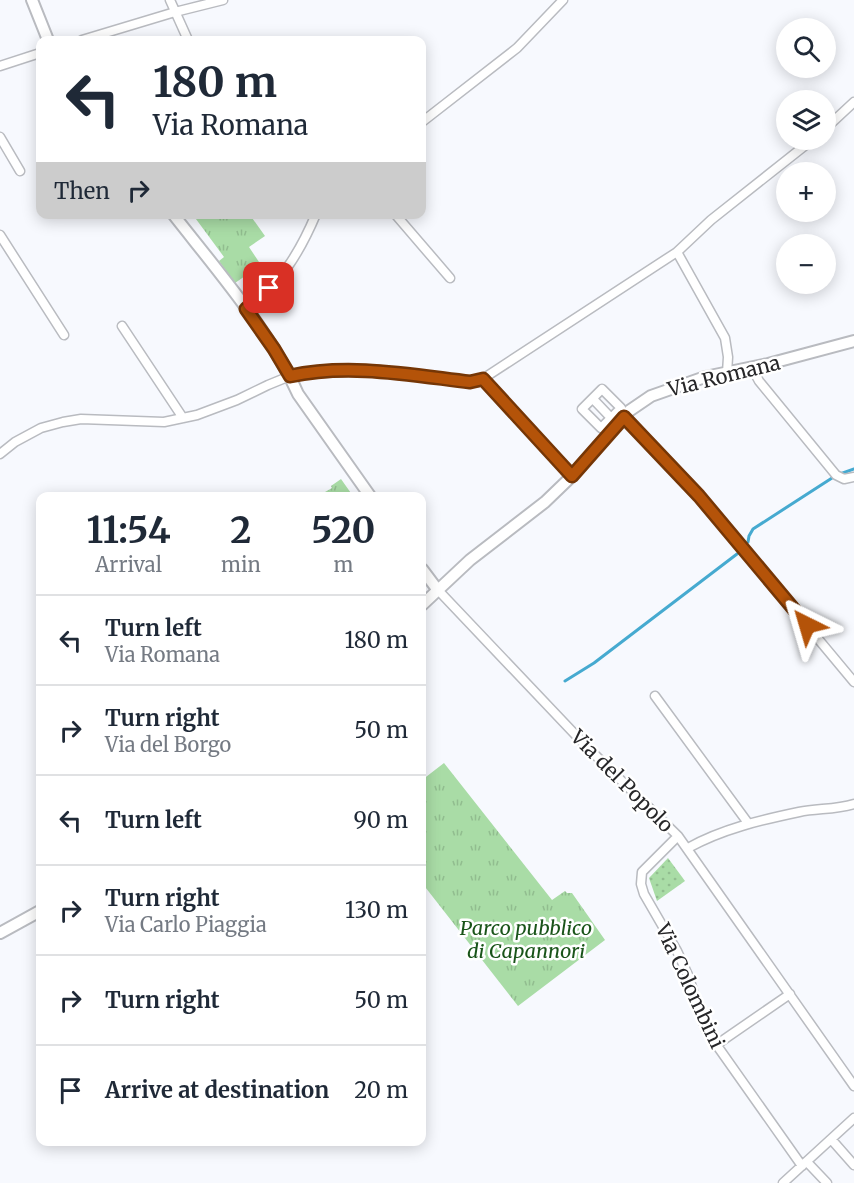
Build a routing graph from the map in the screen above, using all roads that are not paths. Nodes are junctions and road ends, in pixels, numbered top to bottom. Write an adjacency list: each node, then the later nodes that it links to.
1 (32, 0): 6 (street)
2 (170, 0): 5 (street)
3 (223, 0): 5 (street)
4 (563, 0): 12 (street)
5 (175, 12): 7 (street); 8 (street)
6 (46, 36)
7 (95, 36)
8 (186, 36)
9 (36, 54): 10 (street)
10 (0, 66)
11 (854, 102): 13 (street)
12 (426, 119)
13 (836, 119)
14 (0, 137): 16 (street)
15 (799, 150): 21 (street)
16 (20, 171)
17 (177, 219): 23 (street)
18 (314, 219): 23 (street)
19 (399, 219): 22 (street)
20 (0, 235): 25 (street)
21 (677, 252): 28 (street); 30 (street)
22 (450, 278)
23 (246, 309): 29 (street)
24 (122, 326): 32 (street)
25 (64, 335)
26 (854, 341): 27 (street, Via Romana)
27 (752, 368): 28 (street, Via Romana); 36 (street)
28 (727, 373): 33 (street, Via Romana)
29 (290, 376): 30 (street); 32 (street); 37 (street)
30 (483, 379): 35 (street)
31 (594, 400): 33 (street)
32 (183, 418): 34 (street)
33 (617, 420): 33 (street); 35 (street, Via Romana); 41 (street)
34 (0, 454)
35 (572, 476): 39 (street, Via Romana)
36 (854, 477)
37 (367, 492)
38 (426, 574): 39 (street)
39 (437, 589): 40 (street, Via Romana); 45 (street, Via del Popolo)
40 (426, 600)
41 (854, 682)
42 (655, 696): 44 (street)
43 (854, 804): 44 (street, Via del Popolo)
44 (748, 823): 46 (street, Via del Popolo)
45 (678, 836): 46 (street, Via del Popolo); 50 (street, Via Colombini)
46 (688, 848): 49 (street)
47 (36, 913): 48 (street)
48 (0, 933)
49 (790, 994): 50 (street); 51 (street)
50 (716, 1045): 54 (street, Via Colombini)
51 (854, 1086)
52 (854, 1118): 53 (street)
53 (831, 1138): 54 (street); 55 (street)
54 (804, 1164): 56 (street); 57 (street, Via Colombini)
55 (854, 1166)
56 (783, 1183)
57 (826, 1183)

